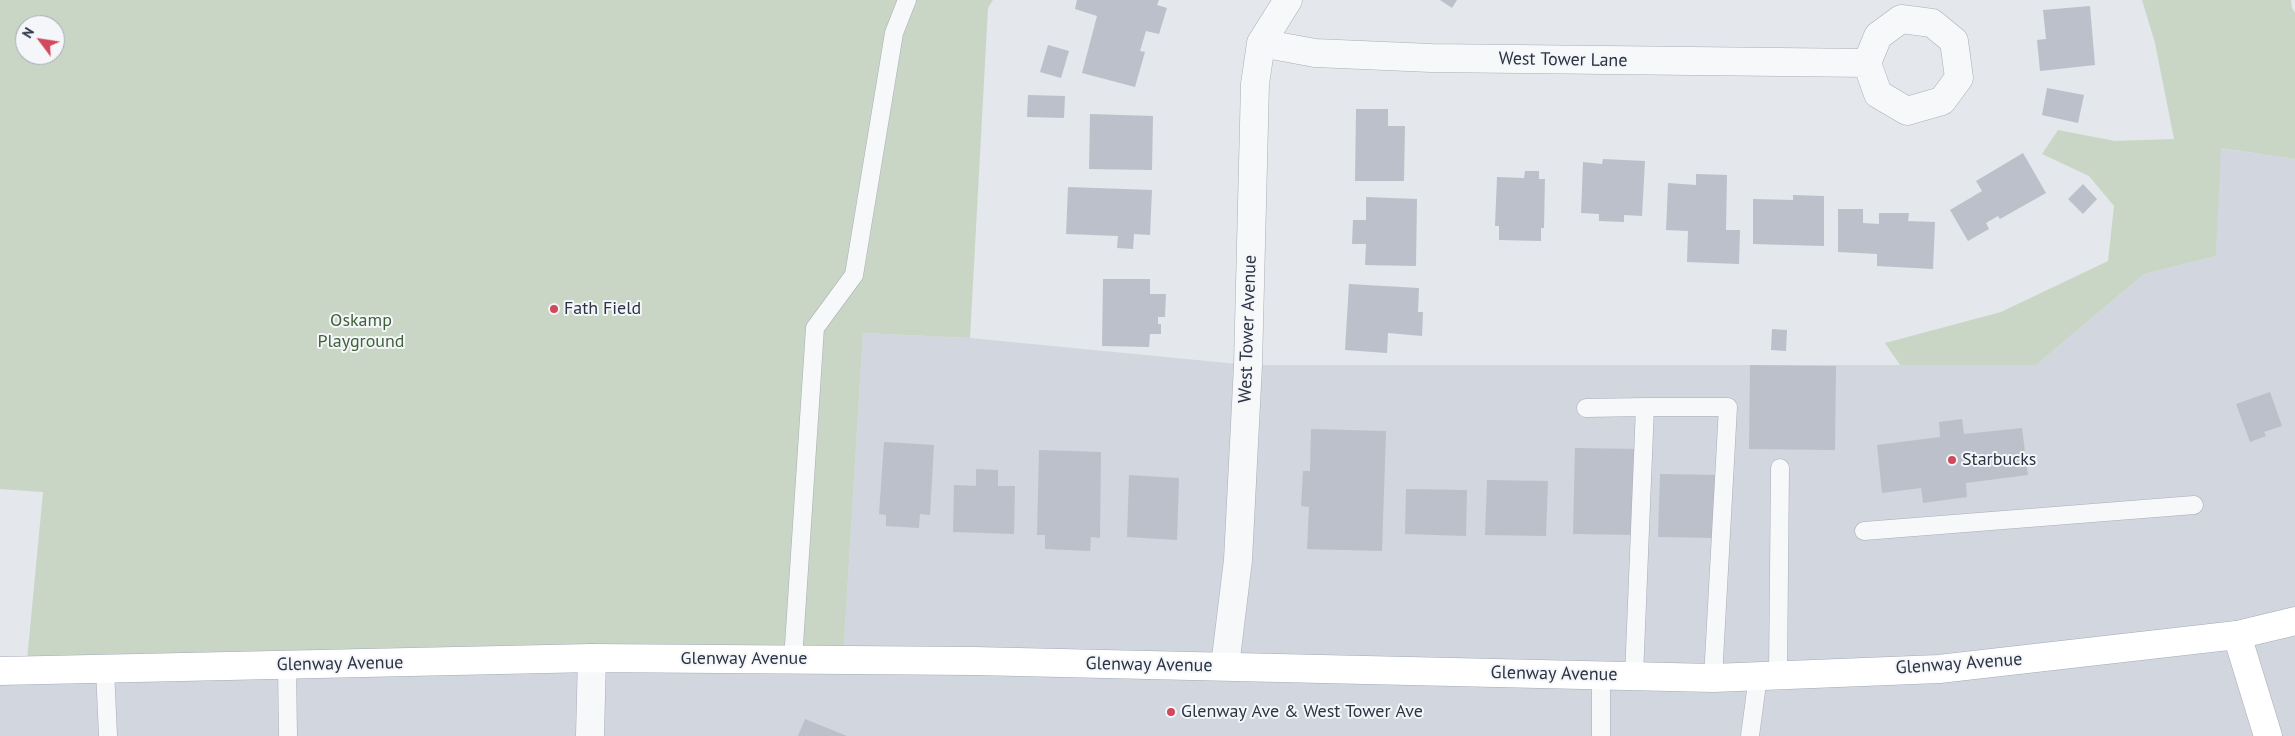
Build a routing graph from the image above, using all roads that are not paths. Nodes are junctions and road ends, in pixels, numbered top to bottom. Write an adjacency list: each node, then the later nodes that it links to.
1 (907, 0): 13 (lane)
2 (1288, 0): 3 (street, West Tower Avenue)
3 (1260, 43): 4 (street, West Tower Lane); 15 (street, West Tower Avenue)
4 (1867, 63)
5 (1644, 407): 6 (lane); 19 (lane); 21 (lane)
6 (1586, 408)
7 (1780, 468): 20 (lane)
8 (2194, 505): 9 (lane)
9 (1864, 532)
10 (2295, 621): 11 (main road, Glenway Avenue)
11 (2237, 635): 20 (main road, Glenway Avenue); 27 (main road)
12 (592, 658): 13 (main road, Glenway Avenue); 14 (main road, Glenway Avenue); 24 (street)
13 (793, 660): 15 (main road, Glenway Avenue)
14 (288, 665): 16 (main road, Glenway Avenue); 23 (lane)
15 (1226, 666): 18 (main road, Glenway Avenue)
16 (105, 669): 17 (main road, Glenway Avenue); 22 (lane)
17 (0, 671)
18 (1601, 675): 19 (main road, Glenway Avenue); 25 (lane)
19 (1634, 676): 21 (main road, Glenway Avenue)
20 (1768, 676): 21 (main road, Glenway Avenue); 26 (lane)
21 (1713, 678)
22 (108, 736)
23 (288, 736)
24 (590, 736)
25 (1601, 736)
26 (1750, 736)
27 (2268, 736)

